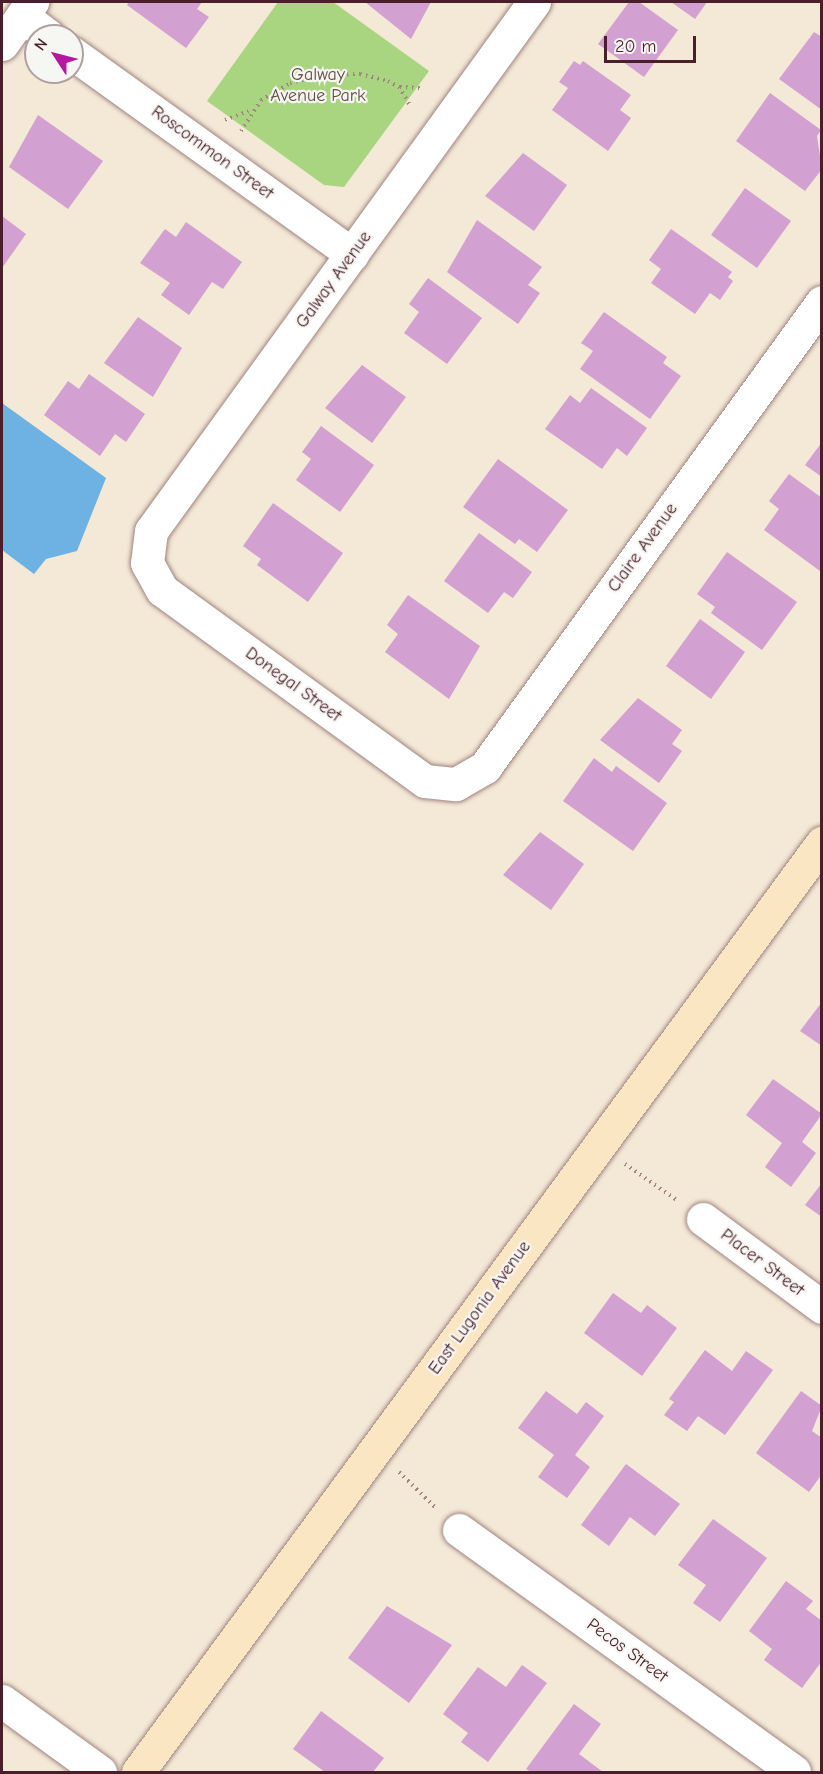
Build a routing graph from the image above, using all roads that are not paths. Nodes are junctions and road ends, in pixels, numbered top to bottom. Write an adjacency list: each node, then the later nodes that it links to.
1 (534, 2): 6 (street, Galway Avenue)
2 (27, 9): 3 (street); 4 (street)
3 (39, 24)
4 (2, 44)
5 (84, 61): 6 (street, Roscommon Street)
6 (352, 254): 8 (street, Galway Avenue)
7 (822, 302): 9 (street, Claire Avenue)
8 (147, 563): 9 (street, Donegal Street)
9 (456, 784)
10 (822, 843): 16 (main road, East Lugonia Avenue)
11 (703, 1219): 12 (street, Placer Street)
12 (822, 1307)
13 (459, 1530): 17 (street, Pecos Street)
14 (2, 1701): 15 (street)
15 (100, 1773)
16 (138, 1773)
17 (794, 1773)

